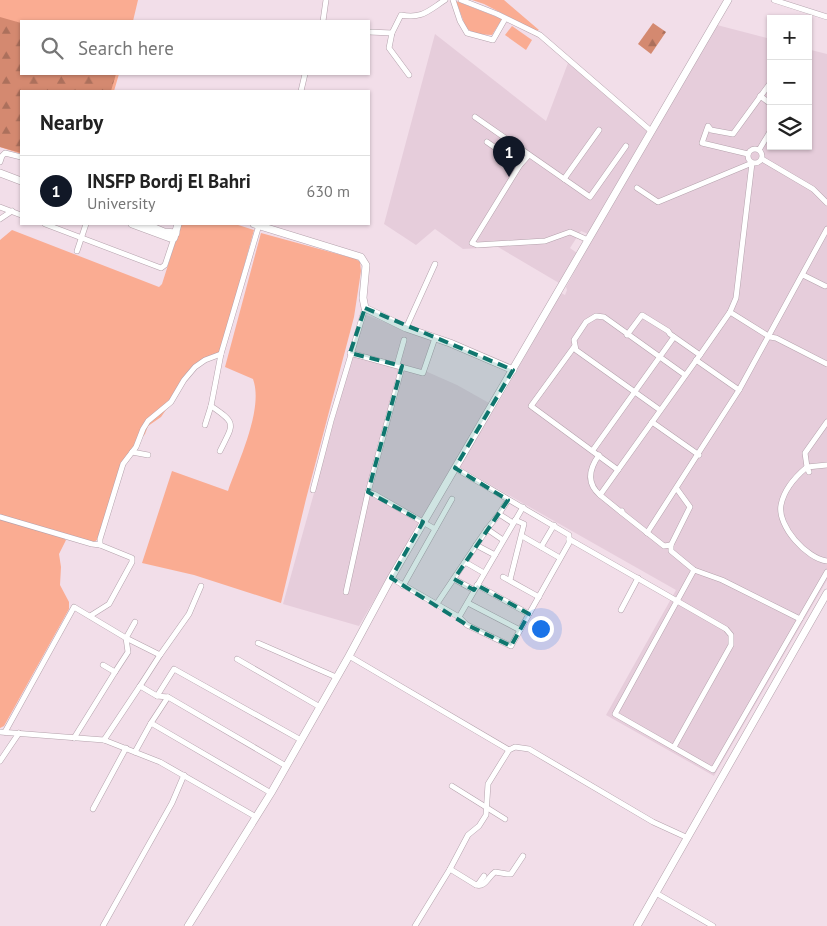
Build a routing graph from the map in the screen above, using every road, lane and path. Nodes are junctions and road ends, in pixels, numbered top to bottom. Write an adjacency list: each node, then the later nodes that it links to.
1 (326, 0): 9 (street)
2 (445, 0): 11 (street)
3 (453, 0): 8 (street)
4 (461, 0): 8 (street)
5 (728, 0): 20 (main road)
6 (774, 0): 7 (street)
7 (827, 17)
8 (505, 19): 20 (street)
9 (323, 20)
10 (370, 32): 11 (street)
11 (392, 33): 13 (street)
12 (305, 75): 15 (street)
13 (409, 75)
14 (767, 87): 16 (street)
15 (301, 90)
16 (760, 96): 17 (street); 25 (street)
17 (767, 101)
18 (475, 117): 26 (street)
19 (599, 130): 35 (street)
20 (651, 131): 53 (main road)
21 (767, 137): 24 (street)
22 (487, 142): 31 (street)
23 (626, 146): 35 (street)
24 (760, 150): 25 (street); 28 (street)
25 (748, 154): 30 (street)
26 (528, 155): 31 (street); 35 (street)
27 (20, 158): 29 (street)
28 (762, 159): 30 (street); 38 (street)
29 (0, 162)
30 (752, 163): 37 (street); 59 (street)
31 (520, 165): 53 (street)
32 (0, 168): 34 (main road)
33 (0, 173): 36 (main road)
34 (20, 176)
35 (564, 179)
36 (20, 181)
37 (637, 188)
38 (827, 203)
39 (0, 207): 40 (street)
40 (12, 211): 41 (street); 42 (street)
41 (20, 215)
42 (0, 219)
43 (49, 225): 52 (street)
44 (86, 225): 52 (street)
45 (135, 225): 51 (main road)
46 (147, 225): 51 (main road)
47 (178, 225): 51 (main road)
48 (257, 225): 68 (street)
49 (260, 225): 58 (main road)
50 (827, 229): 56 (street)
51 (175, 235): 52 (street)
52 (82, 237): 54 (street)
53 (588, 240): 73 (main road)
54 (78, 251)
55 (435, 264): 60 (street)
56 (803, 275): 57 (street); 63 (street)
57 (825, 286)
58 (364, 308): 60 (main road); 67 (street)
59 (730, 312): 63 (street); 70 (street)
60 (406, 328): 64 (main road)
61 (627, 335): 62 (street); 66 (street); 69 (street)
62 (674, 337): 69 (street); 70 (street)
63 (770, 337): 71 (street); 75 (street)
64 (435, 338): 72 (street); 73 (main road)
65 (404, 340): 72 (street)
66 (574, 346): 76 (street); 82 (street)
67 (350, 353): 72 (street); 93 (street)
68 (221, 354): 77 (street); 84 (street)
69 (658, 358): 74 (street); 76 (street)
70 (698, 358): 74 (street); 75 (street)
71 (827, 364)
72 (400, 366): 94 (street)
73 (513, 370): 89 (main road)
74 (685, 376): 78 (street)
75 (739, 390): 87 (street)
76 (634, 391): 78 (street); 82 (street)
77 (211, 406): 81 (street); 83 (street)
78 (660, 410): 79 (street)
79 (652, 422): 87 (street); 91 (street)
80 (827, 422): 90 (street)
81 (205, 425)
82 (593, 450): 86 (street)
83 (220, 451)
84 (132, 452): 85 (street); 110 (street)
85 (148, 455)
86 (599, 455): 91 (street); 95 (street)
87 (699, 455): 92 (street)
88 (827, 465): 90 (street)
89 (455, 468): 97 (street); 102 (main road)
90 (808, 469): 116 (street)
91 (618, 470): 95 (street)
92 (677, 489): 106 (street); 112 (street)
93 (313, 490)
94 (368, 492): 102 (street); 129 (street)
95 (600, 495): 106 (street)
96 (452, 499): 104 (street)
97 (508, 500): 98 (street); 99 (street)
98 (523, 507): 101 (street); 103 (street)
99 (499, 514): 101 (street); 105 (street)
100 (0, 517): 110 (street)
101 (514, 521): 107 (street); 109 (street)
102 (423, 522): 104 (street); 122 (main road)
103 (554, 525): 108 (street); 113 (street)
104 (435, 528): 127 (street)
105 (487, 529): 109 (street); 111 (street)
106 (648, 533): 112 (street)
107 (522, 536): 113 (street); 125 (street)
108 (569, 539): 115 (street); 123 (street)
109 (504, 540): 114 (street)
110 (100, 545): 137 (street)
111 (476, 545): 114 (street); 117 (street)
112 (671, 545): 118 (street)
113 (540, 546): 115 (street)
114 (494, 555): 120 (street)
115 (560, 558): 131 (street)
116 (827, 561)
117 (465, 562): 120 (street); 124 (street)
118 (694, 570): 132 (street); 139 (street)
119 (827, 572): 139 (street)
120 (484, 573): 128 (street)
121 (503, 577): 125 (street)
122 (390, 578): 127 (street); 145 (main road)
123 (638, 578): 132 (street); 135 (street)
124 (454, 579): 128 (street); 134 (street)
125 (510, 580): 131 (street)
126 (201, 586): 144 (street)
127 (403, 586): 134 (street)
128 (476, 587): 133 (street); 136 (street)
129 (346, 592)
130 (827, 594): 173 (main road)
131 (539, 597): 136 (street)
132 (677, 602): 160 (street); 160 (street)
133 (468, 603): 138 (street); 141 (street)
134 (436, 605): 138 (street)
135 (621, 610)
136 (529, 614): 141 (street)
137 (90, 616): 142 (street); 155 (street)
138 (459, 617): 141 (street)
139 (800, 619): 160 (street)
140 (134, 622): 142 (street)
141 (520, 630)
142 (126, 638): 144 (street); 148 (street)
143 (258, 643): 149 (street)
144 (160, 655): 150 (street)
145 (349, 656): 149 (main road); 162 (street)
146 (237, 659): 153 (street)
147 (103, 665): 148 (street)
148 (114, 672): 157 (street)
149 (336, 677): 153 (main road)
150 (140, 686): 151 (street); 158 (street)
151 (157, 696): 152 (street); 159 (street)
152 (168, 697): 154 (street); 165 (street)
153 (320, 707): 159 (main road)
154 (151, 723): 163 (street); 168 (street)
155 (2, 732): 156 (street)
156 (19, 733): 157 (street); 164 (street)
157 (74, 738): 158 (street)
158 (104, 740): 161 (street)
159 (301, 740): 165 (main road)
160 (674, 747)
161 (126, 748): 163 (street); 170 (street)
162 (509, 750): 169 (street); 173 (street)
163 (134, 752): 166 (street)
164 (0, 760)
165 (286, 766): 168 (main road)
166 (184, 776): 171 (street); 179 (street)
167 (452, 786): 169 (street)
168 (271, 793): 171 (main road)
169 (486, 808): 172 (street); 175 (street)
170 (93, 809)
171 (256, 817): 180 (main road)
172 (505, 819)
173 (688, 838): 178 (main road)
174 (523, 856): 177 (street)
175 (450, 869): 177 (street); 181 (street)
176 (484, 876): 177 (street)
177 (476, 885)
178 (656, 893): 182 (main road); 183 (street)
179 (103, 926)
180 (188, 926)
181 (415, 926)
182 (637, 926)
183 (713, 926)

